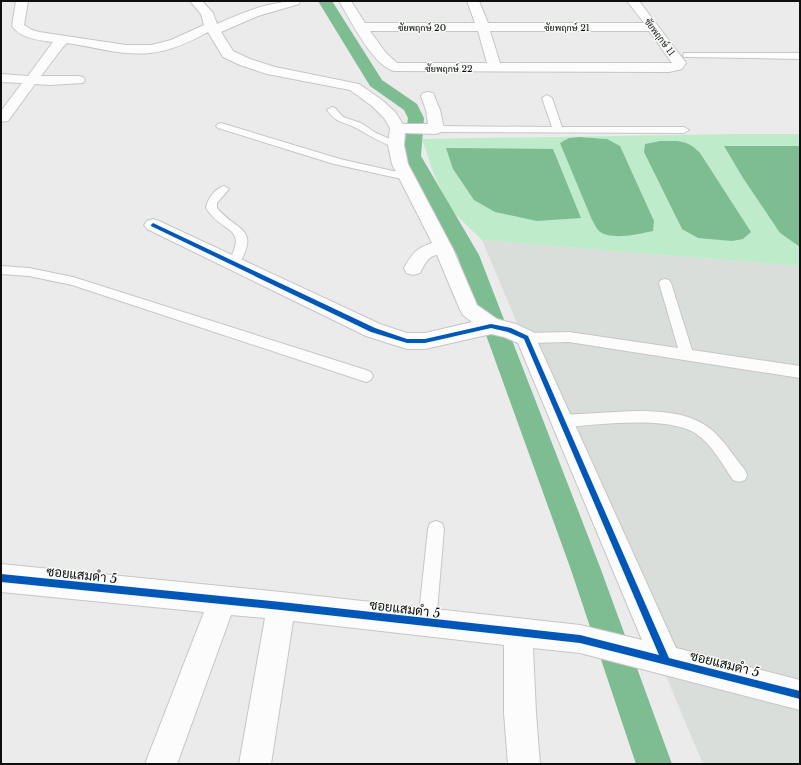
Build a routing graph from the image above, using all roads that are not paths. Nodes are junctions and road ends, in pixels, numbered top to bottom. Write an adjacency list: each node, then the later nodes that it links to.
1 (22, 1): 11 (street)
2 (196, 1): 10 (street)
3 (345, 1): 7 (street)
4 (472, 1): 8 (street)
5 (633, 1): 9 (street, ชัยพฤกษ์ 11)
6 (296, 2): 10 (street)
7 (361, 27): 8 (street, ชัยพฤกษ์ 20); 14 (street, ชัยพฤกษ์ 22)
8 (483, 27): 9 (street, ชัยพฤกษ์ 21); 14 (street)
9 (652, 27): 15 (street, ชัยพฤกษ์ 11)
10 (212, 28): 11 (street); 24 (street)
11 (65, 39): 17 (street)
12 (687, 55): 13 (lane)
13 (800, 56)
14 (495, 68): 15 (street, ชัยพฤกษ์ 22)
15 (669, 68)
16 (1, 78): 17 (street)
17 (31, 80): 18 (street); 22 (street)
18 (78, 80)
19 (428, 96): 25 (street)
20 (547, 98): 26 (lane)
21 (332, 110): 28 (lane)
22 (3, 118)
23 (221, 126): 29 (lane)
24 (398, 128): 25 (street); 28 (street)
25 (436, 129): 26 (lane)
26 (558, 130): 27 (lane)
27 (684, 130)
28 (396, 146): 29 (street)
29 (406, 177): 32 (street)
30 (224, 189): 33 (lane)
31 (153, 225): 33 (street)
32 (444, 249): 34 (street); 37 (street)
33 (234, 263): 37 (street)
34 (413, 268)
35 (1, 270): 41 (lane)
36 (665, 283): 39 (lane)
37 (491, 326): 38 (street)
38 (526, 338): 39 (lane); 42 (street)
39 (687, 355): 40 (lane)
40 (800, 372)
41 (366, 376)
42 (562, 421): 43 (lane); 50 (street)
43 (739, 475)
44 (436, 529): 48 (lane)
45 (1, 578): 46 (street, ซอยแสมดำ 5)
46 (222, 601): 47 (street, ซอยแสมดำ 5); 52 (street)
47 (282, 606): 48 (street, ซอยแสมดำ 5); 53 (street)
48 (427, 623): 49 (street, ซอยแสมดำ 5)
49 (518, 633): 50 (street, ซอยแสมดำ 5); 54 (street)
50 (665, 661): 51 (street, ซอยแสมดำ 5)
51 (800, 695)
52 (161, 764)
53 (255, 764)
54 (524, 764)

